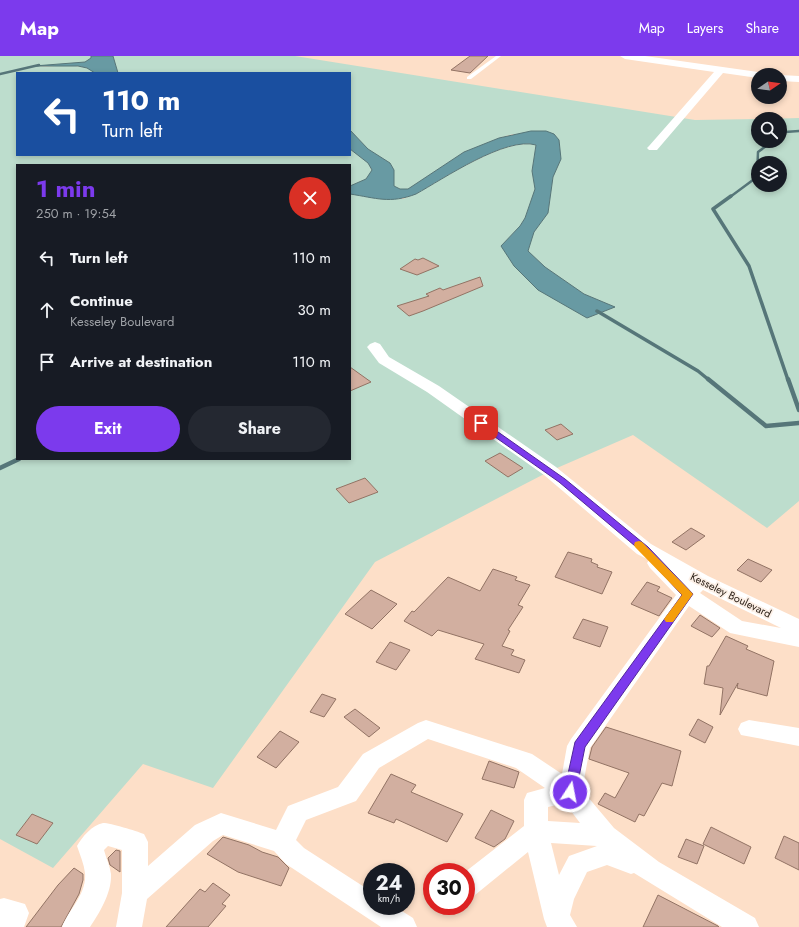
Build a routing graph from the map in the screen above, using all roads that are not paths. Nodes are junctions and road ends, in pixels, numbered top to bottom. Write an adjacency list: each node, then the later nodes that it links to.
1 (499, 56): 5 (lane)
2 (626, 56): 3 (street)
3 (720, 70): 4 (street); 8 (street)
4 (751, 74)
5 (469, 78)
6 (787, 78): 7 (street)
7 (799, 79)
8 (653, 148)
9 (375, 347): 10 (street)
10 (694, 588): 11 (street, Kesseley Boulevard); 12 (street); 15 (street)
11 (799, 628)
12 (799, 639)
13 (749, 729): 14 (street)
14 (799, 736)
15 (570, 792): 16 (street); 17 (street); 18 (street)
16 (536, 831): 17 (street); 20 (street); 23 (street)
17 (605, 836): 19 (street)
18 (282, 843): 21 (street); 27 (street)
19 (650, 870): 23 (street); 28 (street)
20 (475, 880)
21 (135, 893): 25 (street); 26 (street)
22 (0, 912): 24 (street)
23 (560, 923)
24 (11, 927)
25 (75, 927)
26 (129, 927)
27 (404, 927)
28 (746, 927)

